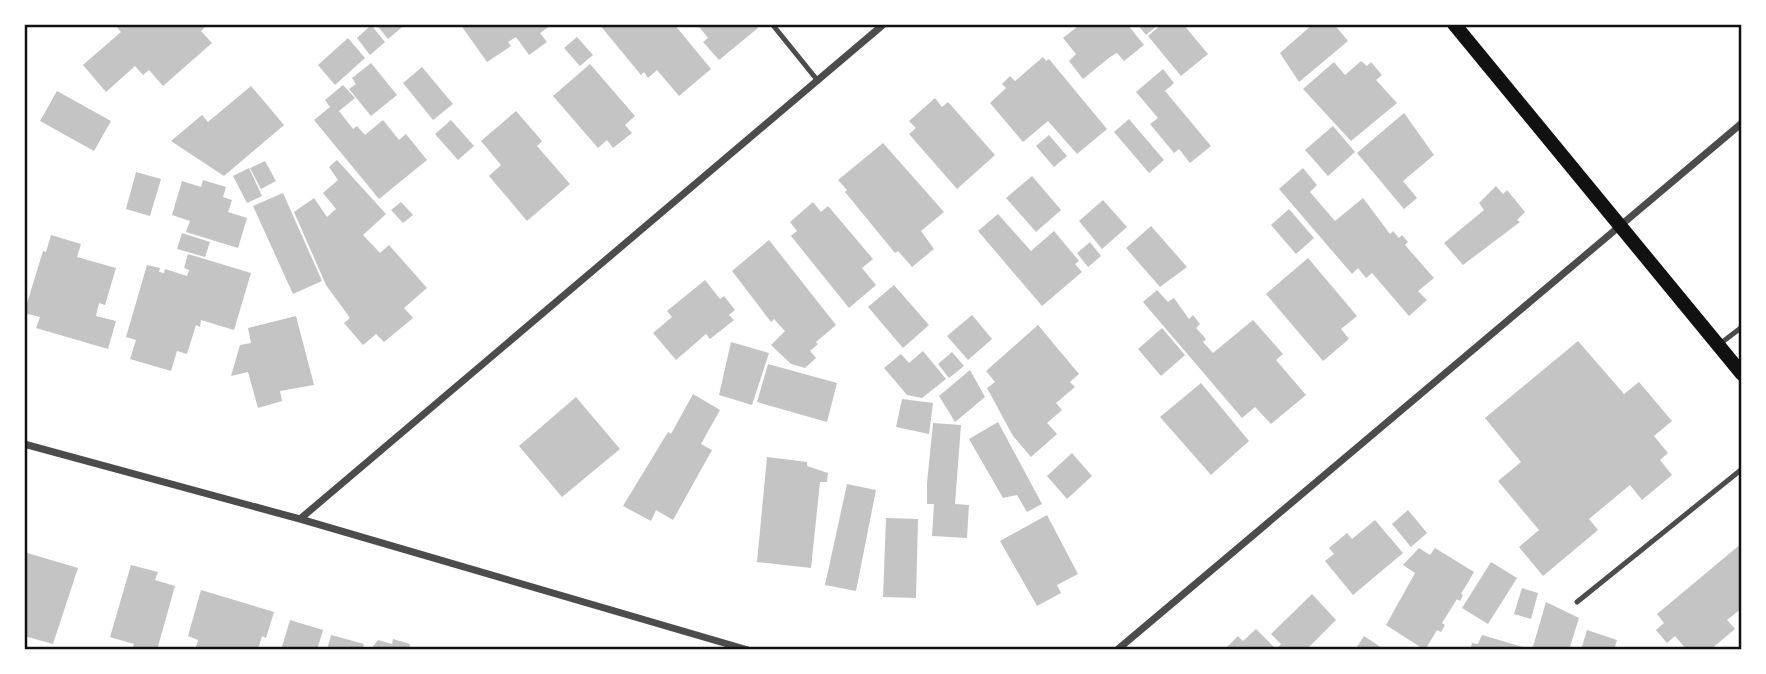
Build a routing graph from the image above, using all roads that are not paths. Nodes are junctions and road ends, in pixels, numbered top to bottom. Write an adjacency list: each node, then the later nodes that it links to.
1 (772, 24): 4 (lane)
2 (884, 24): 4 (street)
3 (1454, 24): 6 (main road)
4 (818, 80): 12 (street)
5 (1741, 123): 6 (street)
6 (1620, 225): 8 (main road); 15 (street)
7 (1741, 327): 8 (lane)
8 (1718, 345): 9 (main road)
9 (1741, 373)
10 (24, 444): 12 (street)
11 (1741, 469): 13 (lane)
12 (300, 519): 14 (street)
13 (1577, 602)
14 (748, 649)
15 (1117, 649)

